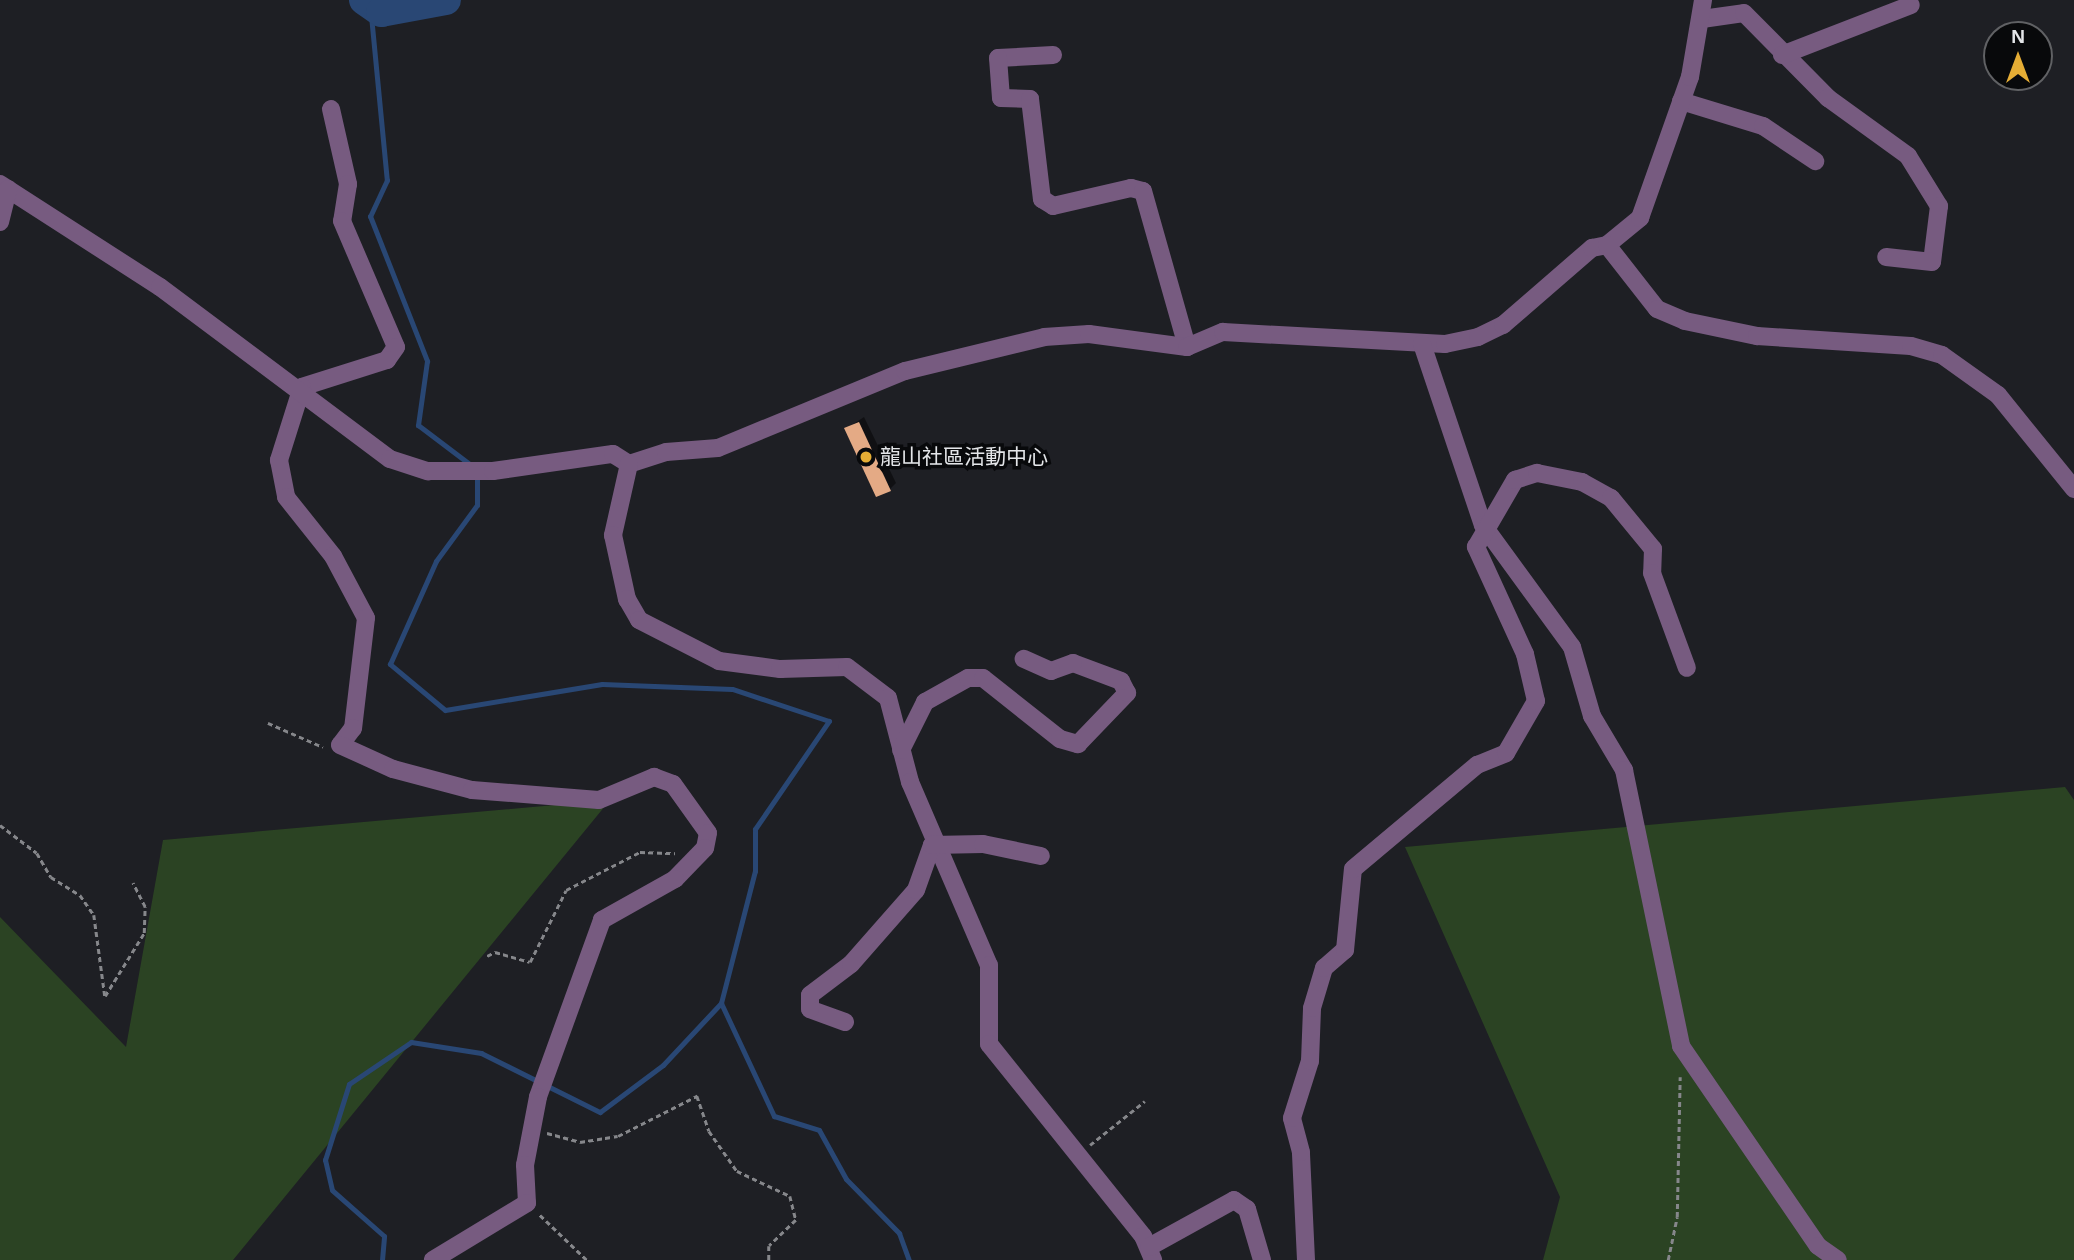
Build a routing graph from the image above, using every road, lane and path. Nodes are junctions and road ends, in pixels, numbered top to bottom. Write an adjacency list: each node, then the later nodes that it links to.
1 (1703, 0): 3 (street)
2 (1911, 5): 5 (street)
3 (1702, 19): 5 (street); 6 (street)
4 (1053, 55): 14 (street)
5 (1782, 55): 12 (street)
6 (1681, 101): 8 (street); 11 (street)
7 (331, 109): 15 (street)
8 (1815, 162)
9 (4, 187): 10 (street); 15 (street)
10 (0, 222)
11 (1607, 245): 13 (street); 17 (street)
12 (1886, 257)
13 (1422, 344): 14 (street); 18 (street)
14 (1187, 347): 16 (street)
15 (302, 387): 16 (street); 22 (street)
16 (629, 464): 23 (street)
17 (2074, 489)
18 (1483, 525): 20 (street); 31 (street); 41 (street)
19 (1024, 659): 23 (street)
20 (1687, 668)
21 (268, 723): 22 (path)
22 (340, 745): 33 (street)
23 (901, 750): 25 (street)
24 (0, 825): 28 (path)
25 (936, 846): 27 (street); 30 (street); 34 (street)
26 (680, 850): 29 (path)
27 (1041, 856)
28 (133, 883)
29 (487, 956)
30 (845, 1022)
31 (1681, 1046): 42 (path); 43 (street)
32 (1145, 1101): 34 (path)
33 (535, 1130): 35 (street); 39 (path)
34 (1082, 1164): 36 (street)
35 (527, 1203): 37 (street); 38 (path)
36 (1151, 1253): 40 (street)
37 (433, 1260)
38 (587, 1260)
39 (769, 1260)
40 (1262, 1260)
41 (1306, 1260)
42 (1668, 1260)
43 (1838, 1260)

